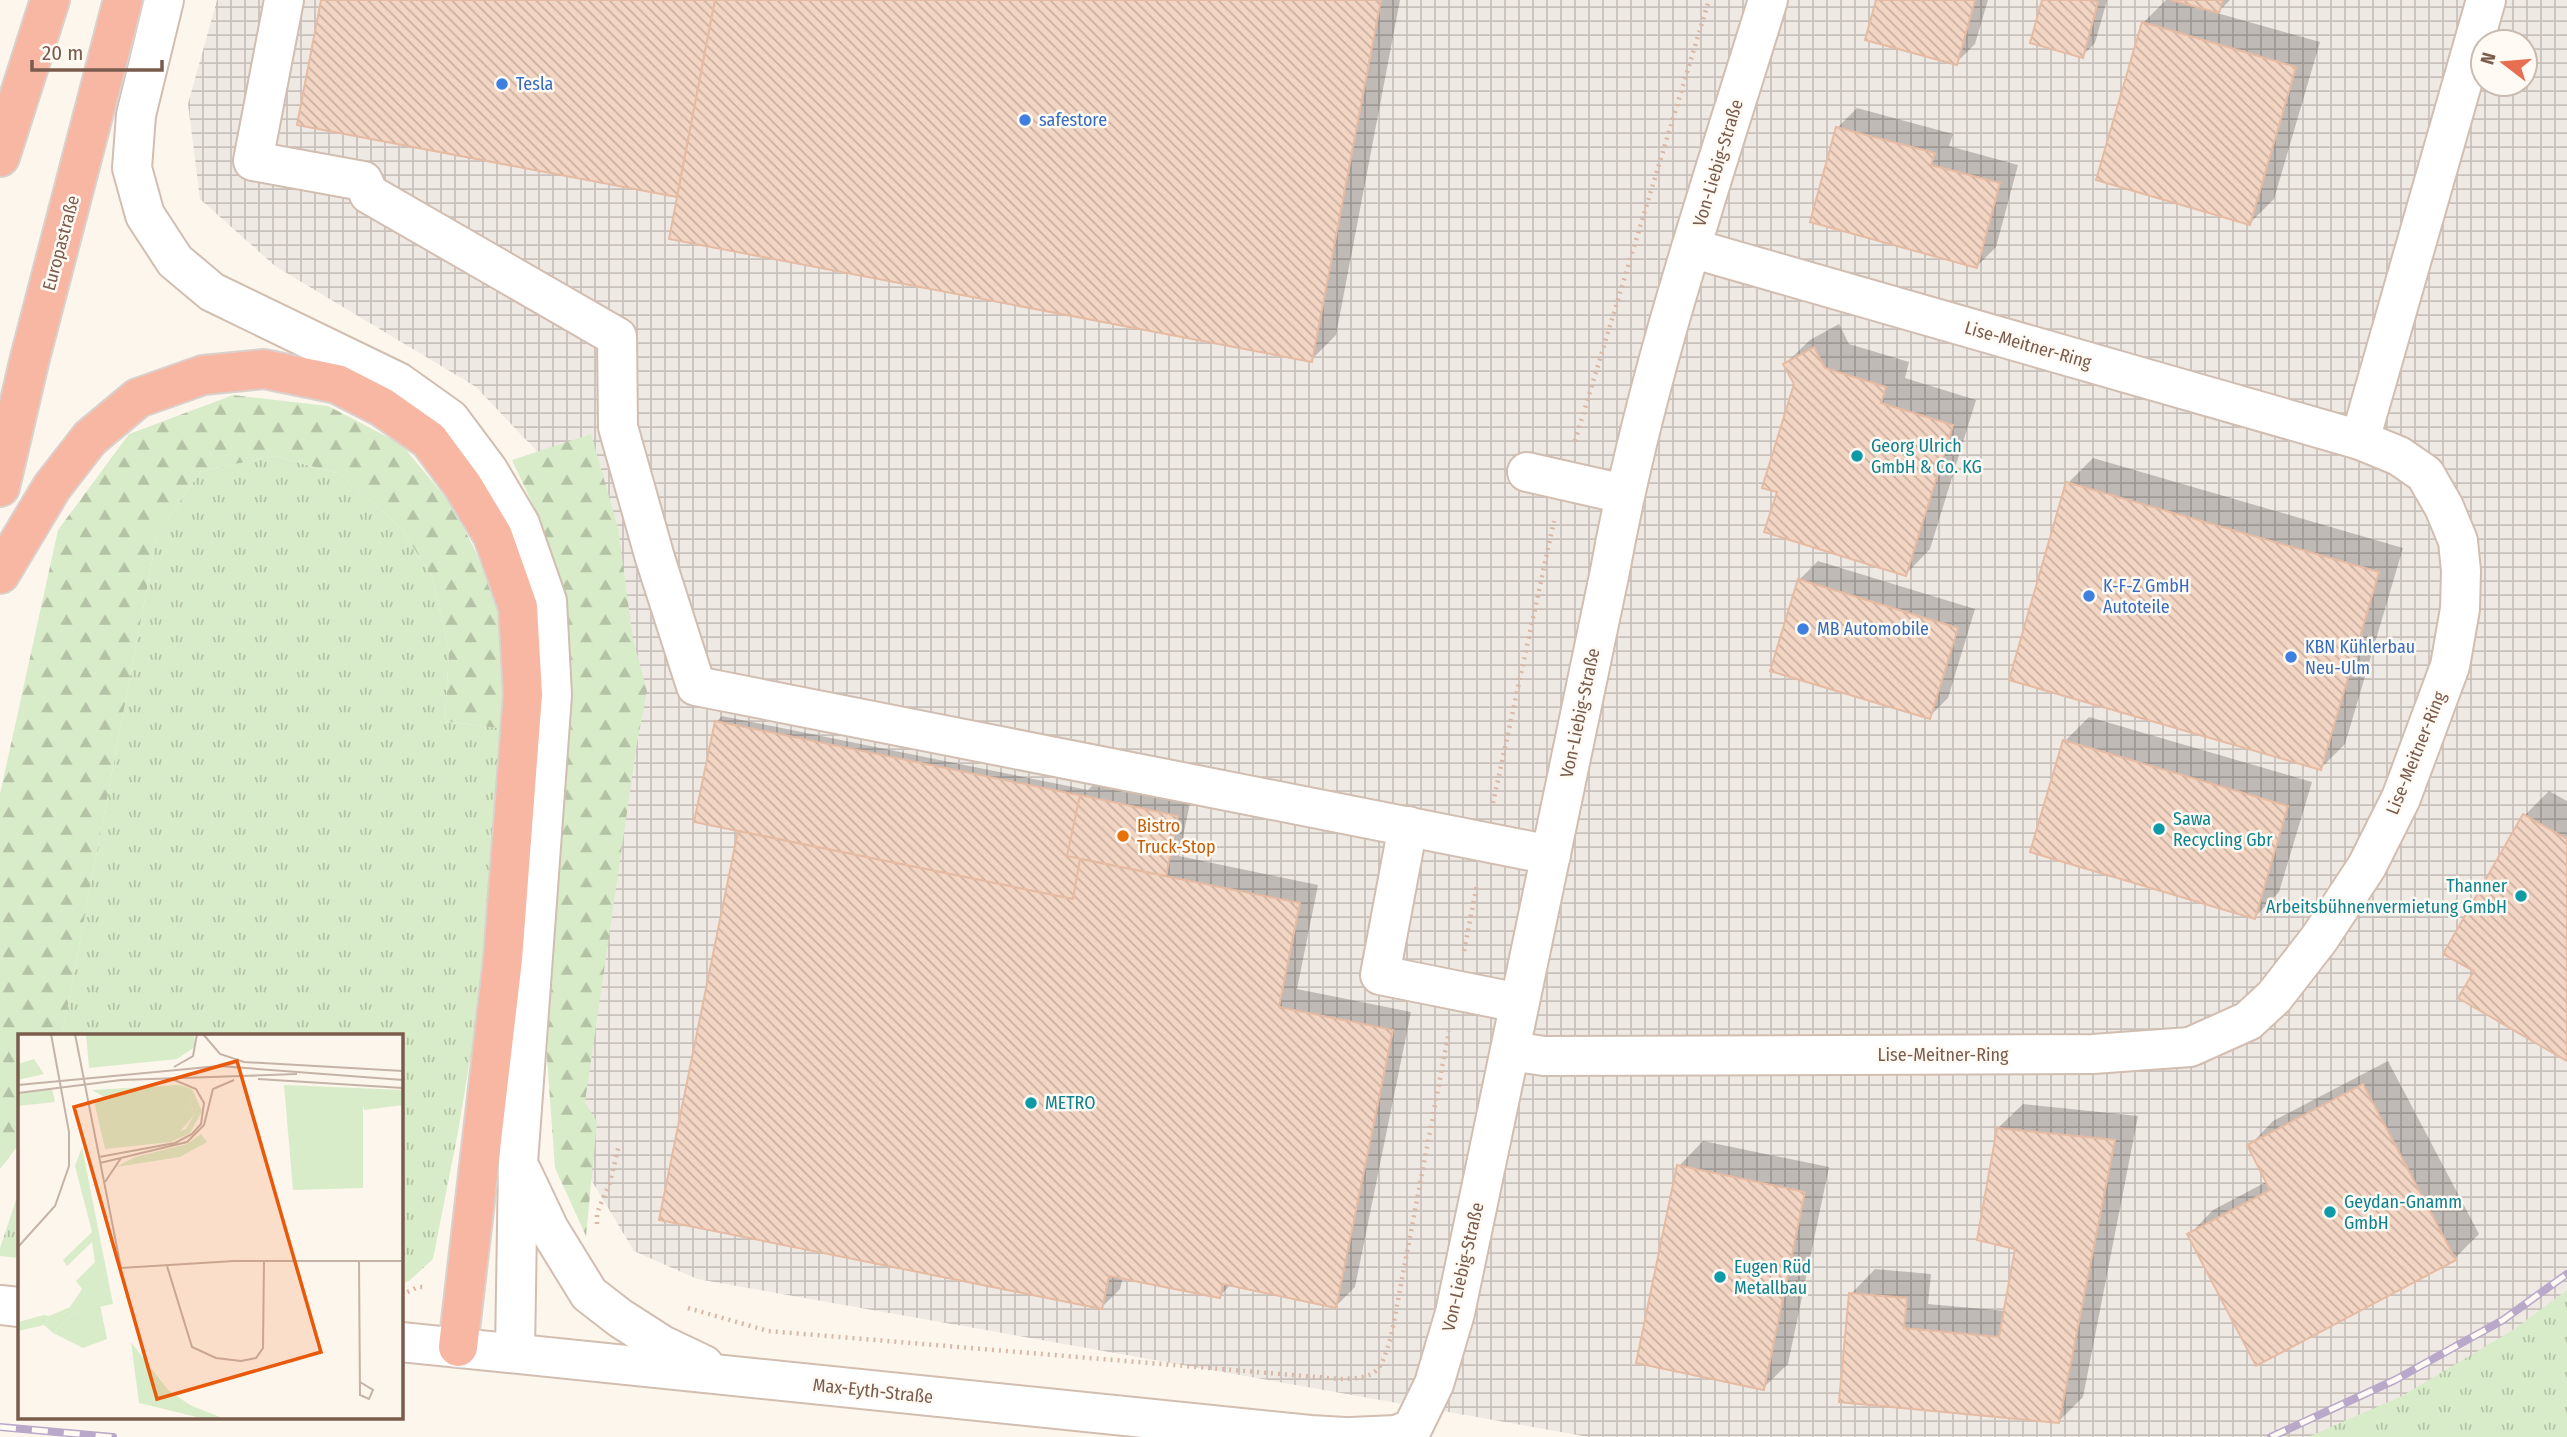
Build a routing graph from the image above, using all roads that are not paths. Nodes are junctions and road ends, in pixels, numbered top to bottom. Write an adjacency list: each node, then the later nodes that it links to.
1 (30, 0): 9 (highway)
2 (50, 0): 9 (highway)
3 (122, 0): 10 (highway, Europastraße)
4 (148, 0): 10 (highway)
5 (164, 0): 21 (street)
6 (284, 0): 17 (street)
7 (1768, 0): 11 (street, Von-Liebig-Straße)
8 (2486, 0): 12 (street)
9 (0, 155)
10 (61, 244): 14 (highway, Europastraße)
11 (1691, 248): 12 (street, Lise-Meitner-Ring); 15 (street, Von-Liebig-Straße)
12 (2360, 440): 20 (street, Lise-Meitner-Ring)
13 (1545, 476): 15 (street)
14 (0, 487)
15 (1624, 494): 18 (street, Von-Liebig-Straße)
16 (0, 574): 25 (highway)
17 (1408, 825): 18 (street); 19 (street)
18 (1551, 855): 19 (street, Von-Liebig-Straße)
19 (1520, 1003): 20 (street, Von-Liebig-Straße)
20 (1510, 1051): 29 (street, Von-Liebig-Straße)
21 (518, 1163): 26 (street); 27 (street)
22 (0, 1305): 23 (street)
23 (18, 1307)
24 (402, 1342): 25 (street, Max-Eyth-Straße)
25 (458, 1347): 26 (street, Max-Eyth-Straße)
26 (515, 1353): 27 (street, Max-Eyth-Straße)
27 (729, 1377): 28 (street, Max-Eyth-Straße)
28 (1345, 1437)
29 (1351, 1437)

